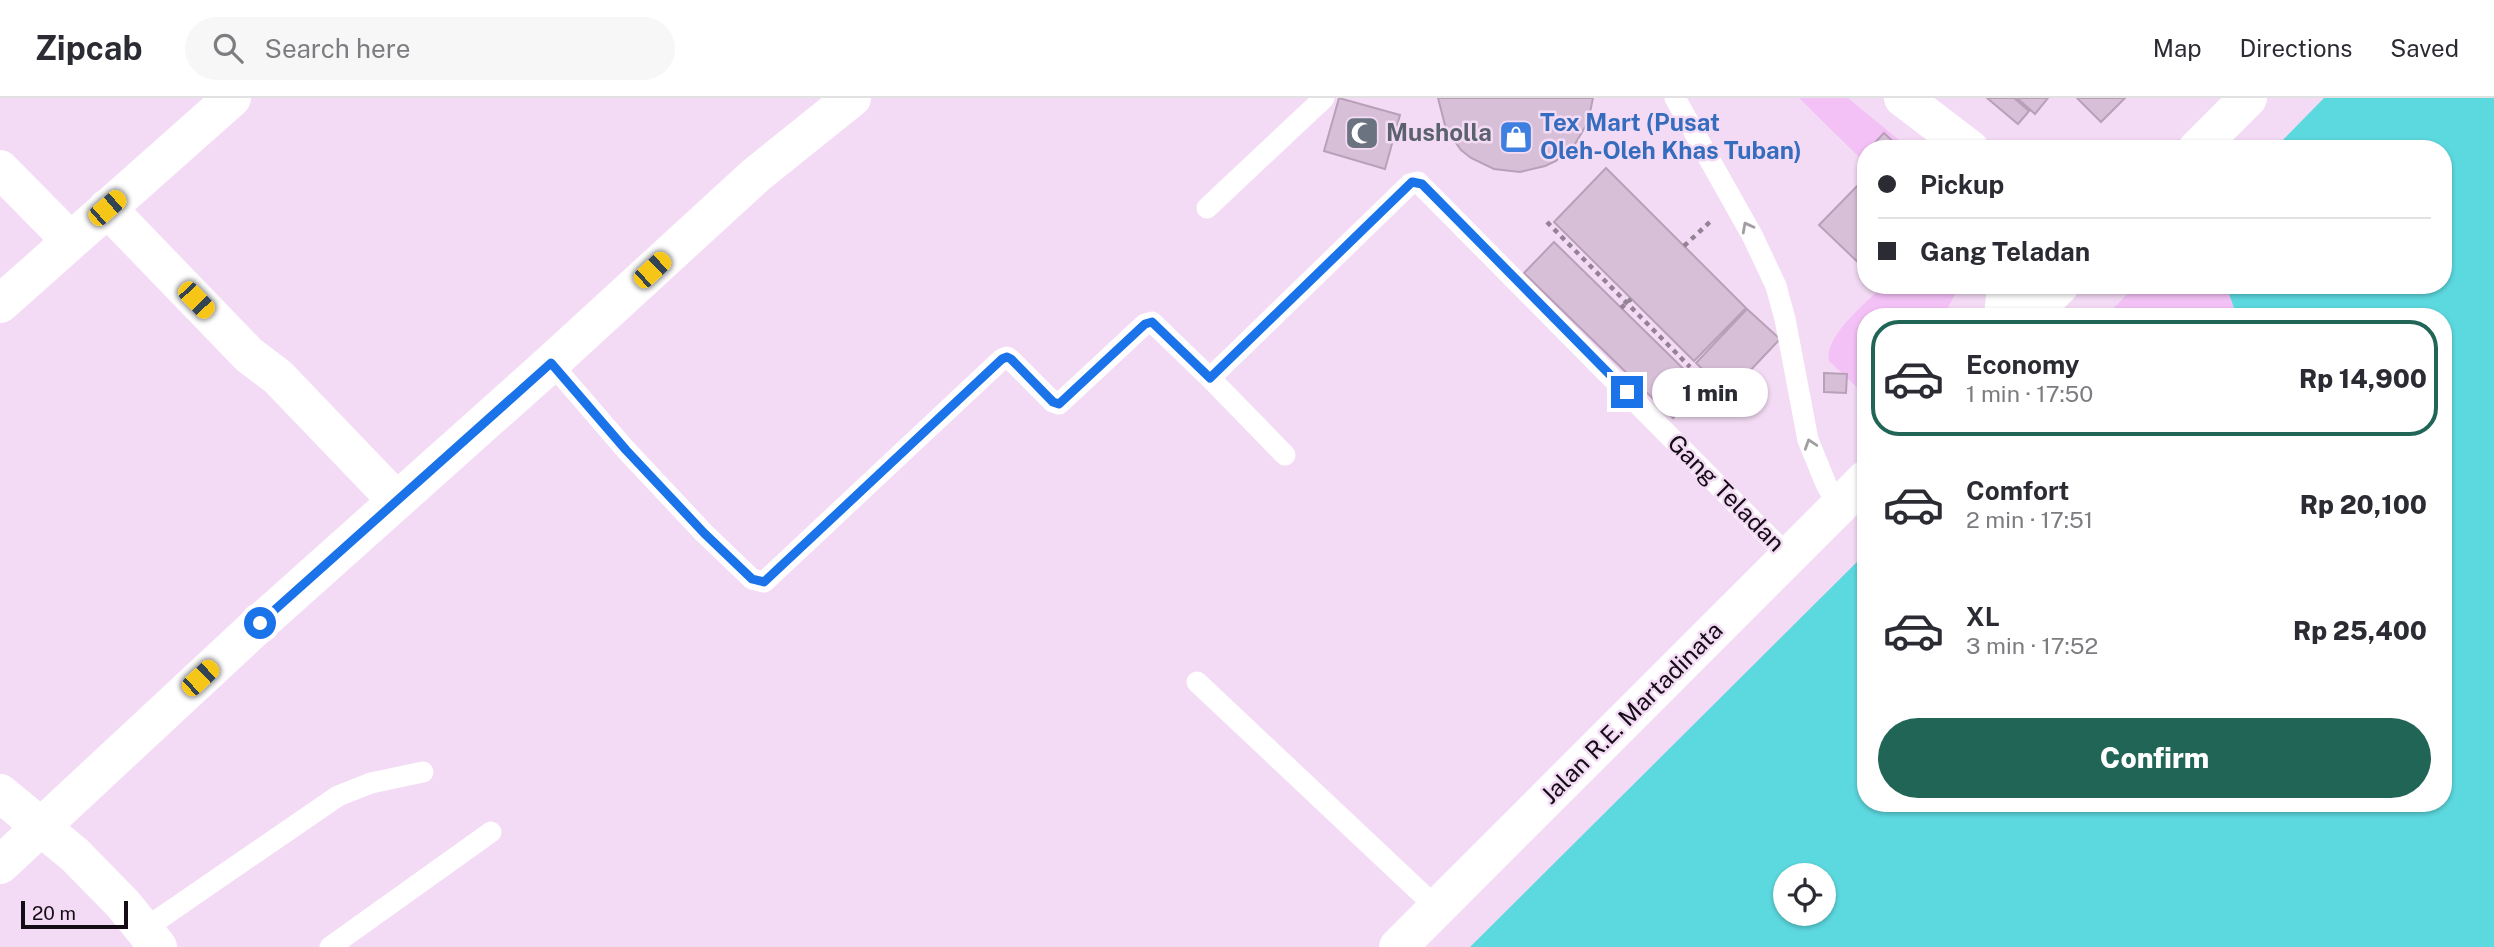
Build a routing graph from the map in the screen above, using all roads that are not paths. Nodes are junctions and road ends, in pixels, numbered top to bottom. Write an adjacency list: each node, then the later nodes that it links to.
1 (232, 98): 10 (main road)
2 (852, 98): 16 (main road)
3 (1324, 98): 11 (lane)
4 (1675, 98): 21 (lane, one-way to 4)
5 (1903, 98): 7 (main road)
6 (2248, 98): 8 (main road)
7 (1958, 140)
8 (2206, 140)
9 (0, 169): 12 (main road)
10 (107, 208): 12 (main road); 20 (main road)
11 (1207, 208)
12 (70, 240): 14 (main road)
13 (2051, 294): 15 (main road)
14 (0, 304)
15 (2037, 308)
16 (551, 363): 17 (lane); 20 (main road)
17 (1210, 378): 18 (lane); 22 (lane, Gang Teladan)
18 (1285, 455)
19 (1857, 488): 21 (main road, Jalan R.E. Martadinata)
20 (396, 500): 26 (main road)
21 (1839, 506): 22 (main road, Jalan R.E. Martadinata)
22 (1788, 556): 29 (main road, Jalan R.E. Martadinata)
23 (1197, 682): 29 (lane)
24 (423, 772): 30 (lane)
25 (0, 793): 26 (main road)
26 (41, 825): 28 (main road); 30 (main road)
27 (491, 832): 31 (lane)
28 (0, 865)
29 (1437, 908): 32 (main road, Jalan R.E. Martadinata)
30 (151, 938)
31 (330, 947)
32 (1398, 947)

